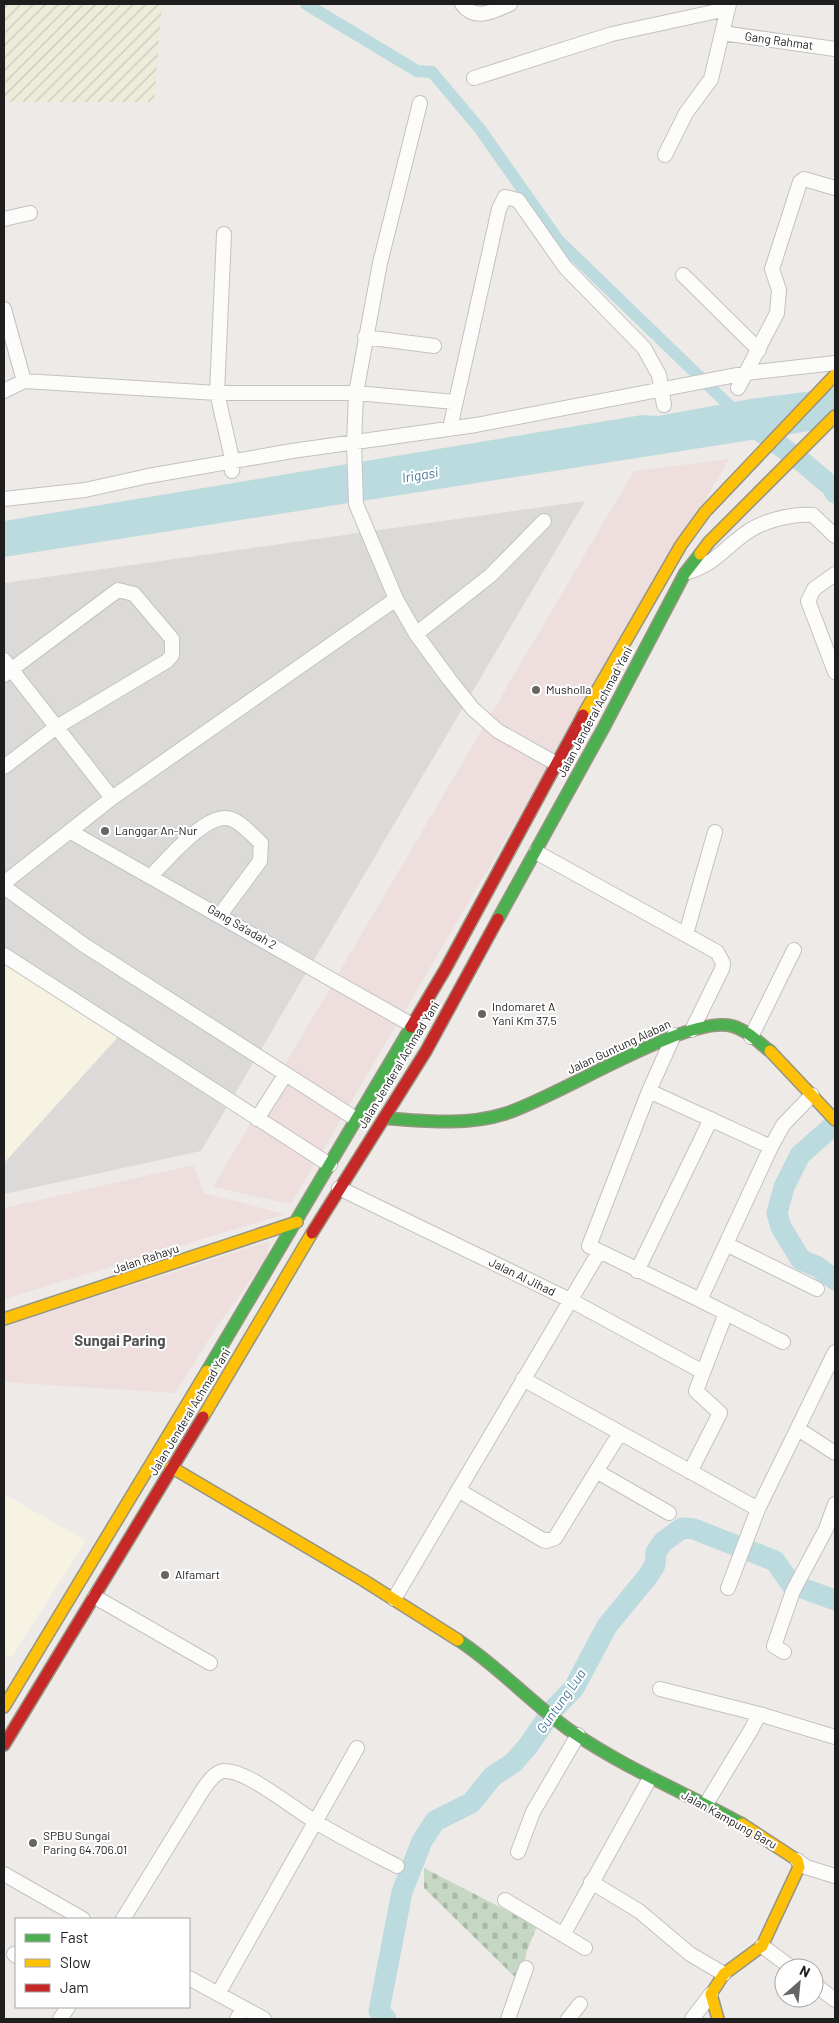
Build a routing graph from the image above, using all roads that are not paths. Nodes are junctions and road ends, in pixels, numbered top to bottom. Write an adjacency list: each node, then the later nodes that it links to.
1 (462, 4): 2 (street)
2 (510, 4)
3 (728, 6): 4 (street); 6 (street)
4 (722, 32): 5 (street, Gang Rahmat); 8 (street)
5 (835, 49)
6 (474, 78)
7 (420, 103): 15 (street)
8 (665, 155)
9 (835, 188): 17 (street)
10 (30, 213): 11 (street)
11 (4, 220)
12 (224, 234): 25 (street)
13 (684, 275): 17 (street)
14 (4, 309): 21 (street)
15 (365, 337): 16 (street); 26 (street)
16 (434, 346)
17 (759, 350): 19 (street)
18 (835, 363): 19 (street)
19 (747, 373): 22 (street); 23 (street)
20 (833, 377): 43 (main road, Jalan Jenderal Achmad Yani)
21 (24, 381): 24 (street); 25 (street)
22 (738, 388)
23 (661, 389): 27 (street); 28 (street); 30 (street)
24 (4, 391)
25 (217, 393): 26 (street); 32 (street)
26 (356, 393): 27 (street); 31 (street)
27 (455, 402): 30 (street)
28 (664, 405)
29 (835, 416): 36 (main road, Jalan Jenderal Achmad Yani)
30 (450, 428): 31 (street)
31 (354, 444): 32 (street); 38 (street)
32 (232, 467): 33 (street)
33 (4, 499)
34 (544, 522): 39 (street)
35 (835, 536): 36 (street)
36 (685, 573): 48 (main road, Jalan Jenderal Achmad Yani)
37 (835, 574): 41 (street)
38 (396, 599): 39 (street); 45 (street)
39 (416, 634): 43 (street)
40 (6, 668): 42 (street); 42 (street)
41 (835, 672)
42 (55, 728): 44 (street); 45 (street)
43 (557, 764): 56 (main road, Jalan Jenderal Achmad Yani)
44 (4, 767)
45 (112, 798): 46 (street)
46 (71, 832): 49 (street, Gang Sa'adah 2); 50 (street)
47 (715, 832): 53 (street)
48 (536, 852): 53 (street); 57 (main road, Jalan Jenderal Achmad Yani)
49 (152, 875): 52 (street, Gang Sa'adah 2); 52 (street)
50 (4, 883)
51 (4, 887): 64 (street)
52 (220, 915): 60 (street, Gang Sa'adah 2)
53 (686, 934): 61 (street)
54 (794, 950): 63 (street)
55 (4, 955): 69 (street)
56 (448, 964): 57 (main road); 58 (main road, Jalan Jenderal Achmad Yani)
57 (469, 975): 59 (main road, Jalan Jenderal Achmad Yani)
58 (425, 1002): 59 (main road); 60 (main road, Jalan Jenderal Achmad Yani)
59 (446, 1015): 67 (main road, Jalan Jenderal Achmad Yani)
60 (412, 1025): 70 (main road, Jalan Jenderal Achmad Yani)
61 (692, 1030): 62 (main road, Jalan Guntung Alaban); 63 (main road, Jalan Guntung Alaban)
62 (674, 1035): 65 (street); 67 (main road, Jalan Guntung Alaban)
63 (751, 1037): 66 (main road, Jalan Guntung Alaban)
64 (285, 1075): 69 (street); 70 (street)
65 (649, 1091): 71 (street); 77 (street)
66 (812, 1095): 68 (main road, Jalan Guntung Alaban); 72 (street)
67 (384, 1118): 74 (main road, Jalan Jenderal Achmad Yani)
68 (833, 1118)
69 (257, 1119): 73 (street)
70 (356, 1119): 73 (main road, Jalan Jenderal Achmad Yani)
71 (712, 1119): 72 (street); 78 (street)
72 (771, 1147): 76 (street)
73 (330, 1165): 75 (main road, Jalan Jenderal Achmad Yani)
74 (338, 1188): 81 (street, Jalan Al Jihad); 87 (main road, Jalan Jenderal Achmad Yani)
75 (297, 1222): 83 (main road, Jalan Rahayu); 85 (main road, Jalan Jenderal Achmad Yani)
76 (726, 1244): 79 (street); 80 (street)
77 (599, 1252): 78 (street); 81 (street)
78 (637, 1271): 80 (street)
79 (817, 1290)
80 (700, 1300): 82 (street)
81 (572, 1301): 88 (street, Jalan Al Jihad); 89 (street)
82 (726, 1313): 84 (street); 88 (street)
83 (4, 1319)
84 (782, 1342)
85 (222, 1347): 87 (main road); 90 (main road, Jalan Jenderal Achmad Yani)
86 (835, 1352): 92 (street)
87 (239, 1356): 91 (main road, Jalan Jenderal Achmad Yani)
88 (703, 1372): 97 (street)
89 (522, 1379): 93 (street); 98 (street)
90 (203, 1380): 91 (main road); 108 (main road, Jalan Jenderal Achmad Yani)
91 (220, 1389): 95 (main road, Jalan Jenderal Achmad Yani)
92 (798, 1429): 94 (street); 100 (street)
93 (620, 1432): 96 (street); 97 (street)
94 (835, 1453)
95 (171, 1467): 103 (main road, Jalan Jenderal Achmad Yani); 104 (main road, Jalan Kampung Baru)
96 (596, 1471): 98 (street); 101 (street)
97 (690, 1472): 100 (street)
98 (458, 1490): 104 (street)
99 (835, 1504): 105 (street)
100 (758, 1509): 102 (street)
101 (669, 1513)
102 (728, 1588)
103 (95, 1597): 106 (street); 112 (main road, Jalan Jenderal Achmad Yani)
104 (394, 1599): 110 (main road, Jalan Kampung Baru)
105 (784, 1652)
106 (210, 1663)
107 (660, 1689): 109 (street)
108 (4, 1707)
109 (758, 1714): 111 (street); 115 (street)
110 (578, 1736): 114 (main road, Jalan Kampung Baru); 117 (street)
111 (835, 1737)
112 (4, 1745)
113 (357, 1748): 116 (street)
114 (650, 1778): 115 (main road, Jalan Kampung Baru); 122 (street)
115 (706, 1804): 118 (main road, Jalan Kampung Baru)
116 (315, 1822): 119 (street); 125 (street); 134 (street)
117 (518, 1852)
118 (796, 1860): 121 (street); 127 (main road)
119 (397, 1866)
120 (4, 1874): 124 (street)
121 (835, 1876)
122 (591, 1882): 126 (street); 131 (street)
123 (505, 1900): 126 (street)
124 (81, 1918)
125 (124, 1918)
126 (562, 1935): 128 (street)
127 (762, 1946): 129 (street); 131 (main road)
128 (585, 1948)
129 (778, 1958)
130 (526, 1968): 142 (street)
131 (724, 1974): 135 (main road)
132 (190, 1979): 134 (street)
133 (824, 1992): 136 (street)
134 (218, 1994): 139 (street)
135 (711, 1994): 144 (street); 145 (main road)
136 (835, 2000)
137 (580, 2004): 143 (street)
138 (67, 2008): 140 (street)
139 (240, 2014): 141 (street)
140 (60, 2019)
141 (264, 2019)
142 (508, 2019)
143 (568, 2019)
144 (692, 2019)
145 (718, 2019)

